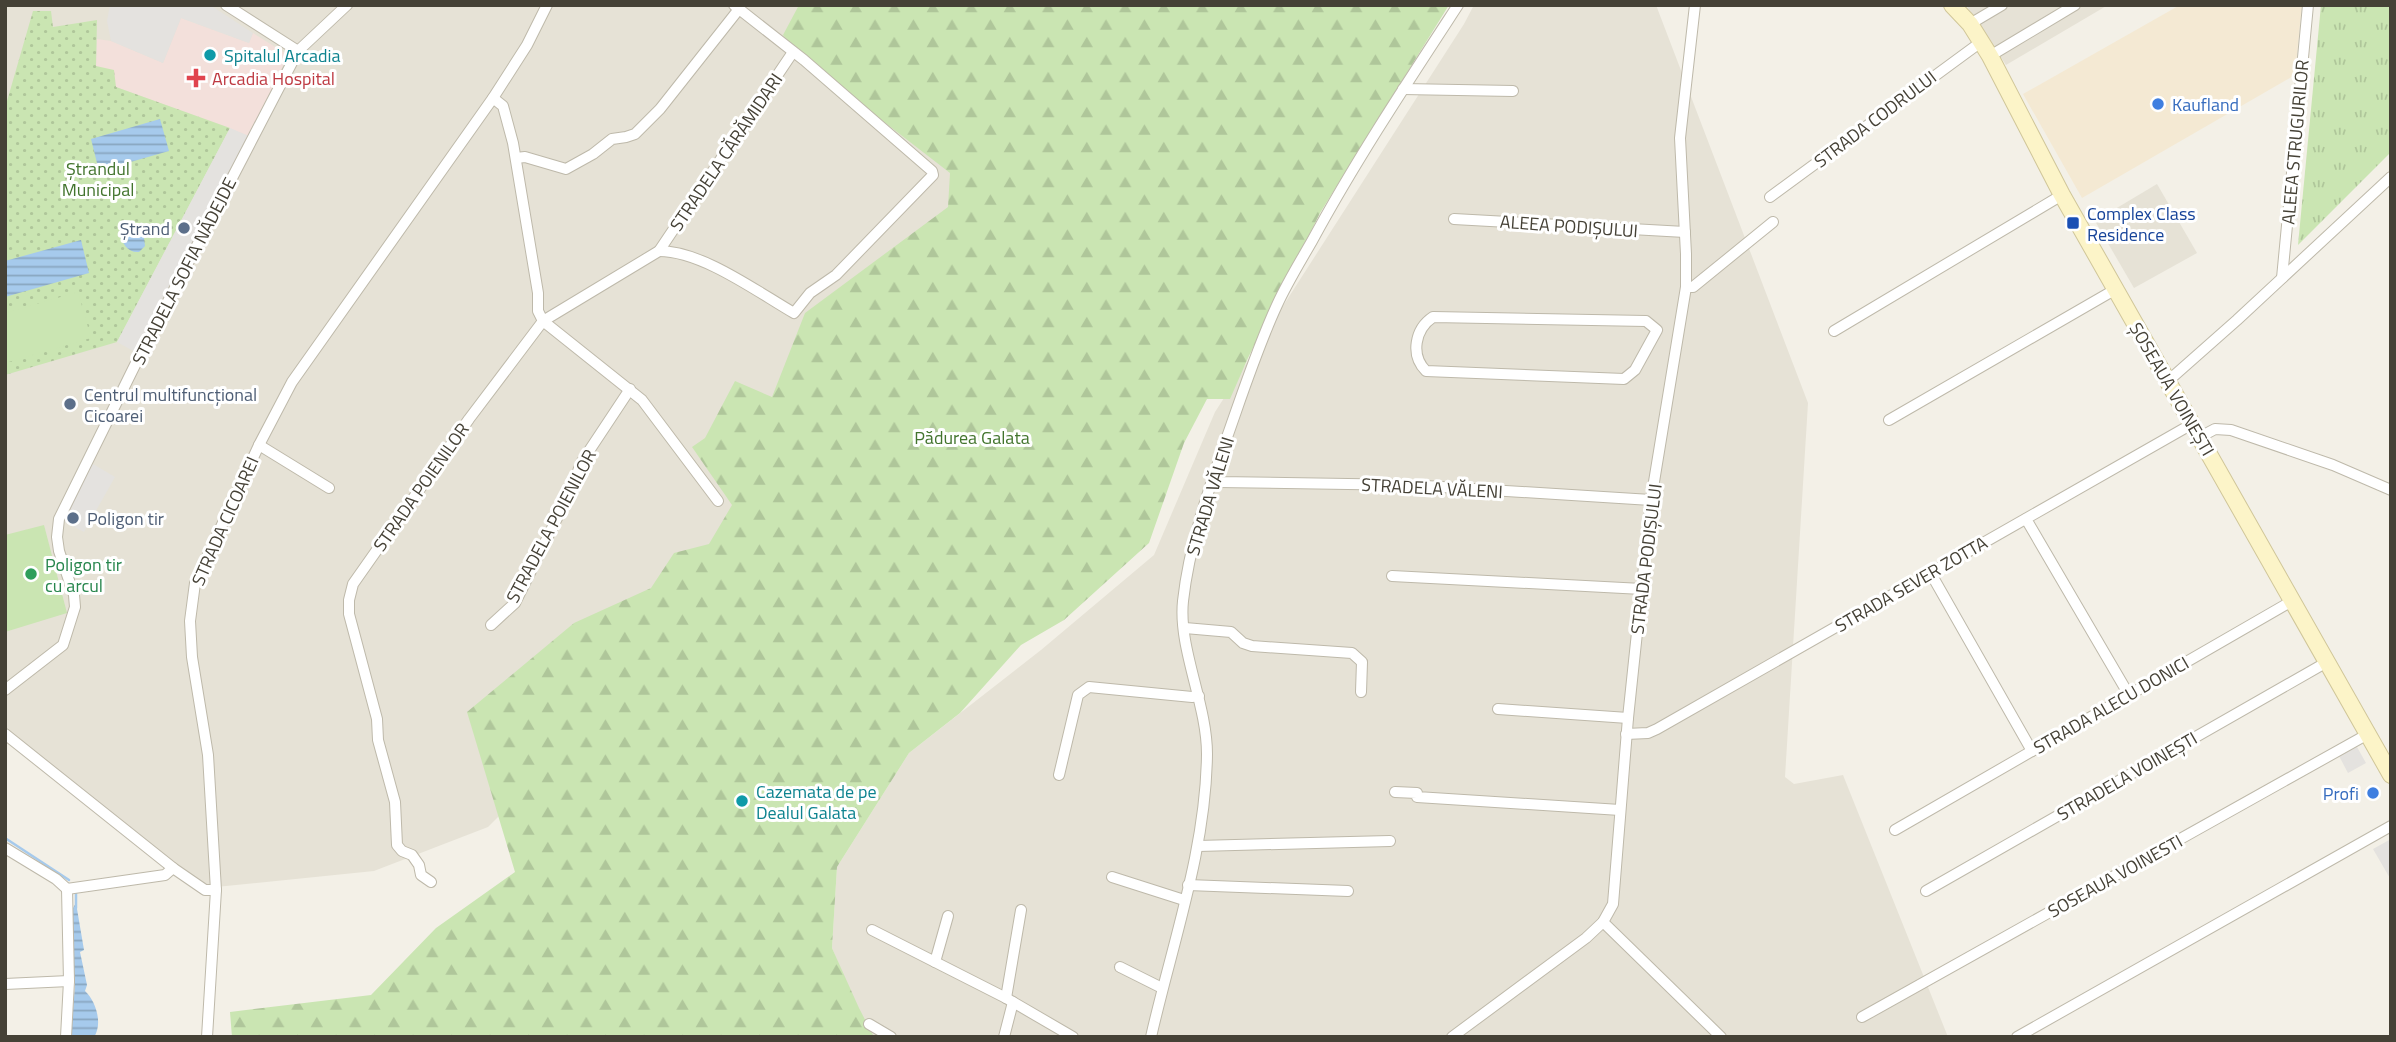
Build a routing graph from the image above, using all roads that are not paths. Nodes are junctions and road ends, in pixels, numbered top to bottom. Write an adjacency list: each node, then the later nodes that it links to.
1 (226, 5): 13 (street)
2 (347, 5): 13 (street, STRADELA SOFIA NĂDEJDE)
3 (547, 5): 18 (street, STRADA CICOAREI)
4 (1458, 5): 16 (street, STRADA VĂLENI)
5 (1695, 5): 25 (street, STRADA PODIȘULUI)
6 (1952, 5): 11 (main road, ȘOSEAUA VOINEȘTI)
7 (2002, 5): 11 (street)
8 (2075, 5): 15 (street)
9 (2308, 5): 27 (street, ALEEA STRUGURILOR)
10 (737, 7): 14 (street, STRADELA CĂRĂMIDARI); 19 (street)
11 (1970, 24): 12 (main road, ȘOSEAUA VOINEȘTI)
12 (1981, 42): 15 (main road, ȘOSEAUA VOINEȘTI); 22 (street, STRADA CODRULUI)
13 (298, 51): 52 (street, STRADELA SOFIA NĂDEJDE)
14 (793, 52): 26 (street, STRADELA CĂRĂMIDARI); 26 (street, STRADELA CĂRĂMIDARI)
15 (1990, 56): 21 (main road, ȘOSEAUA VOINEȘTI)
16 (1404, 89): 17 (street); 39 (street, STRADA VĂLENI)
17 (1513, 91)
18 (493, 98): 19 (street); 38 (street, STRADA CICOAREI)
19 (516, 158): 30 (street)
20 (2391, 177): 27 (street)
21 (2062, 195): 29 (main road, ȘOSEAUA VOINEȘTI); 33 (street)
22 (1769, 197)
23 (1454, 219): 25 (street, ALEEA PODIȘULUI)
24 (1773, 222): 28 (street)
25 (1685, 232): 28 (street, STRADA PODIȘULUI)
26 (659, 251): 30 (street, STRADELA CĂRĂMIDARI)
27 (2282, 278): 34 (street)
28 (1686, 287): 32 (street, STRADA PODIȘULUI)
29 (2116, 289): 34 (main road, ȘOSEAUA VOINEȘTI); 36 (street)
30 (543, 321): 35 (street); 73 (street, STRADA POIENILOR)
31 (1657, 330): 31 (street); 32 (street)
32 (1679, 330): 42 (street, STRADA PODIȘULUI)
33 (1834, 331)
34 (2168, 381): 37 (main road, ȘOSEAUA VOINEȘTI)
35 (630, 389): 43 (street); 49 (street, STRADELA POIENILOR)
36 (1889, 420)
37 (2196, 430): 41 (street, STRADA SEVER ZOTTA); 44 (street, STRADA SEVER ZOTTA); 48 (main road, ȘOSEAUA VOINEȘTI)
38 (259, 445): 40 (street); 76 (street, STRADA CICOAREI)
39 (1212, 480): 42 (street, STRADELA VĂLENI); 50 (street, STRADA VĂLENI)
40 (329, 488)
41 (2391, 490)
42 (1651, 500): 47 (street, STRADA PODIȘULUI)
43 (718, 501)
44 (2026, 519): 45 (street, STRADA SEVER ZOTTA); 54 (street)
45 (1930, 572): 59 (street, STRADA SEVER ZOTTA); 61 (street)
46 (1392, 576): 47 (street)
47 (1642, 589): 57 (street, STRADA PODIȘULUI)
48 (2292, 601): 51 (main road, ȘOSEAUA VOINEȘTI); 54 (street, STRADA ALECU DONICI)
49 (491, 625)
50 (1185, 628): 53 (street); 55 (street, STRADA VĂLENI)
51 (2327, 662): 60 (main road, ȘOSEAUA VOINEȘTI); 78 (street, STRADELA VOINEȘTI)
52 (5, 691)
53 (1361, 692)
54 (2129, 695): 61 (street, STRADA ALECU DONICI)
55 (1199, 696): 62 (street); 69 (street, STRADA VĂLENI)
56 (1498, 709): 57 (street)
57 (1628, 718): 59 (street, STRADA PODIȘULUI)
58 (5, 734): 71 (street)
59 (1626, 734): 65 (street, STRADA PODIȘULUI)
60 (2368, 734): 63 (main road, ȘOSEAUA VOINEȘTI); 90 (street, SOSEAUA VOINESTI)
61 (2032, 751): 67 (street, STRADA ALECU DONICI)
62 (1059, 775)
63 (2391, 775)
64 (1395, 792): 65 (street)
65 (1620, 810): 82 (street, STRADA PODIȘULUI)
66 (2391, 826): 100 (street)
67 (1895, 830)
68 (1390, 841): 69 (street)
69 (1198, 846): 74 (street, STRADA VĂLENI)
70 (5, 848): 75 (street)
71 (173, 868): 75 (street); 76 (street)
72 (1112, 877): 79 (street)
73 (431, 882)
74 (1188, 885): 77 (street); 79 (street, STRADA VĂLENI)
75 (68, 889): 86 (street)
76 (216, 890): 93 (street, STRADA CICOAREI)
77 (1348, 891)
78 (1926, 891)
79 (1184, 900): 88 (street, STRADA VĂLENI)
80 (1021, 910): 89 (street)
81 (948, 916): 84 (street)
82 (1603, 922): 98 (street); 99 (street)
83 (872, 930): 84 (street)
84 (935, 962): 89 (street)
85 (1120, 967): 88 (street)
86 (69, 981): 87 (street); 92 (street)
87 (5, 984)
88 (1162, 988): 97 (street, STRADA VĂLENI)
89 (1009, 1000): 95 (street); 96 (street)
90 (1862, 1017)
91 (869, 1024): 94 (street)
92 (66, 1037)
93 (207, 1037)
94 (891, 1037)
95 (1004, 1037)
96 (1073, 1037)
97 (1151, 1037)
98 (1452, 1037)
99 (1721, 1037)
100 (2017, 1037)

